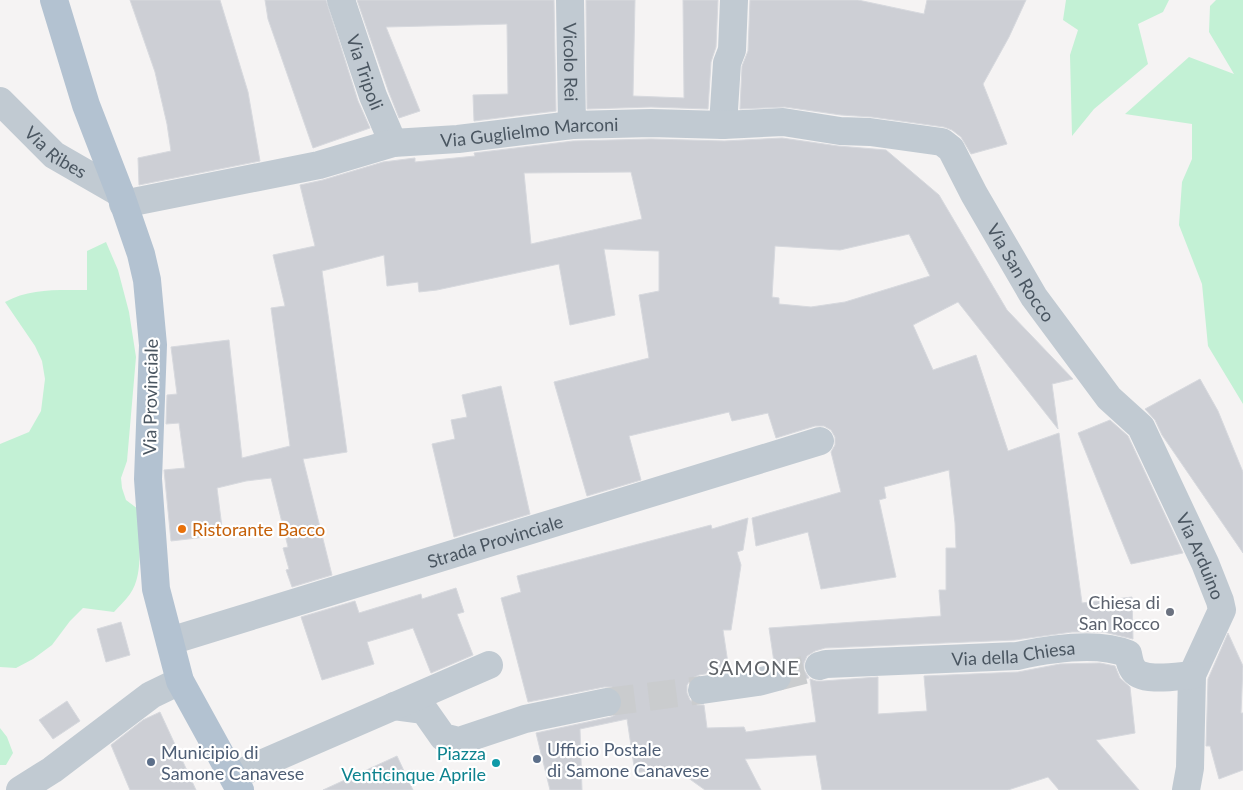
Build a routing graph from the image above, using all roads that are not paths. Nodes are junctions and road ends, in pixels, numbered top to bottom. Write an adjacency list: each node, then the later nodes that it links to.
1 (54, 0): 10 (main road, Via Provinciale)
2 (341, 0): 9 (street, Via Tripoli)
3 (570, 0): 6 (street, Vicolo Rei)
4 (734, 0): 7 (street)
5 (0, 101): 10 (street, Via Ribes)
6 (572, 125): 7 (street, Via Guglielmo Marconi); 9 (street, Via Guglielmo Marconi)
7 (723, 125): 8 (street, Via Guglielmo Marconi)
8 (942, 142): 11 (street, Via San Rocco)
9 (393, 143): 10 (street, Via Guglielmo Marconi)
10 (121, 198): 14 (main road, Via Provinciale)
11 (1109, 398): 13 (street, Via Arduino)
12 (820, 441): 14 (street, Strada Provinciale)
13 (1232, 602): 17 (street, Via Arduino)
14 (170, 641): 19 (main road, Via Provinciale)
15 (489, 665): 22 (street)
16 (819, 666): 17 (street, Via della Chiesa)
17 (1192, 675): 25 (street, Via Arduino)
18 (777, 677): 20 (street)
19 (180, 681): 23 (main road, Via Provinciale); 24 (street)
20 (702, 690)
21 (607, 702): 22 (street)
22 (394, 706): 23 (street)
23 (237, 783)
24 (20, 790)
25 (1186, 790)

